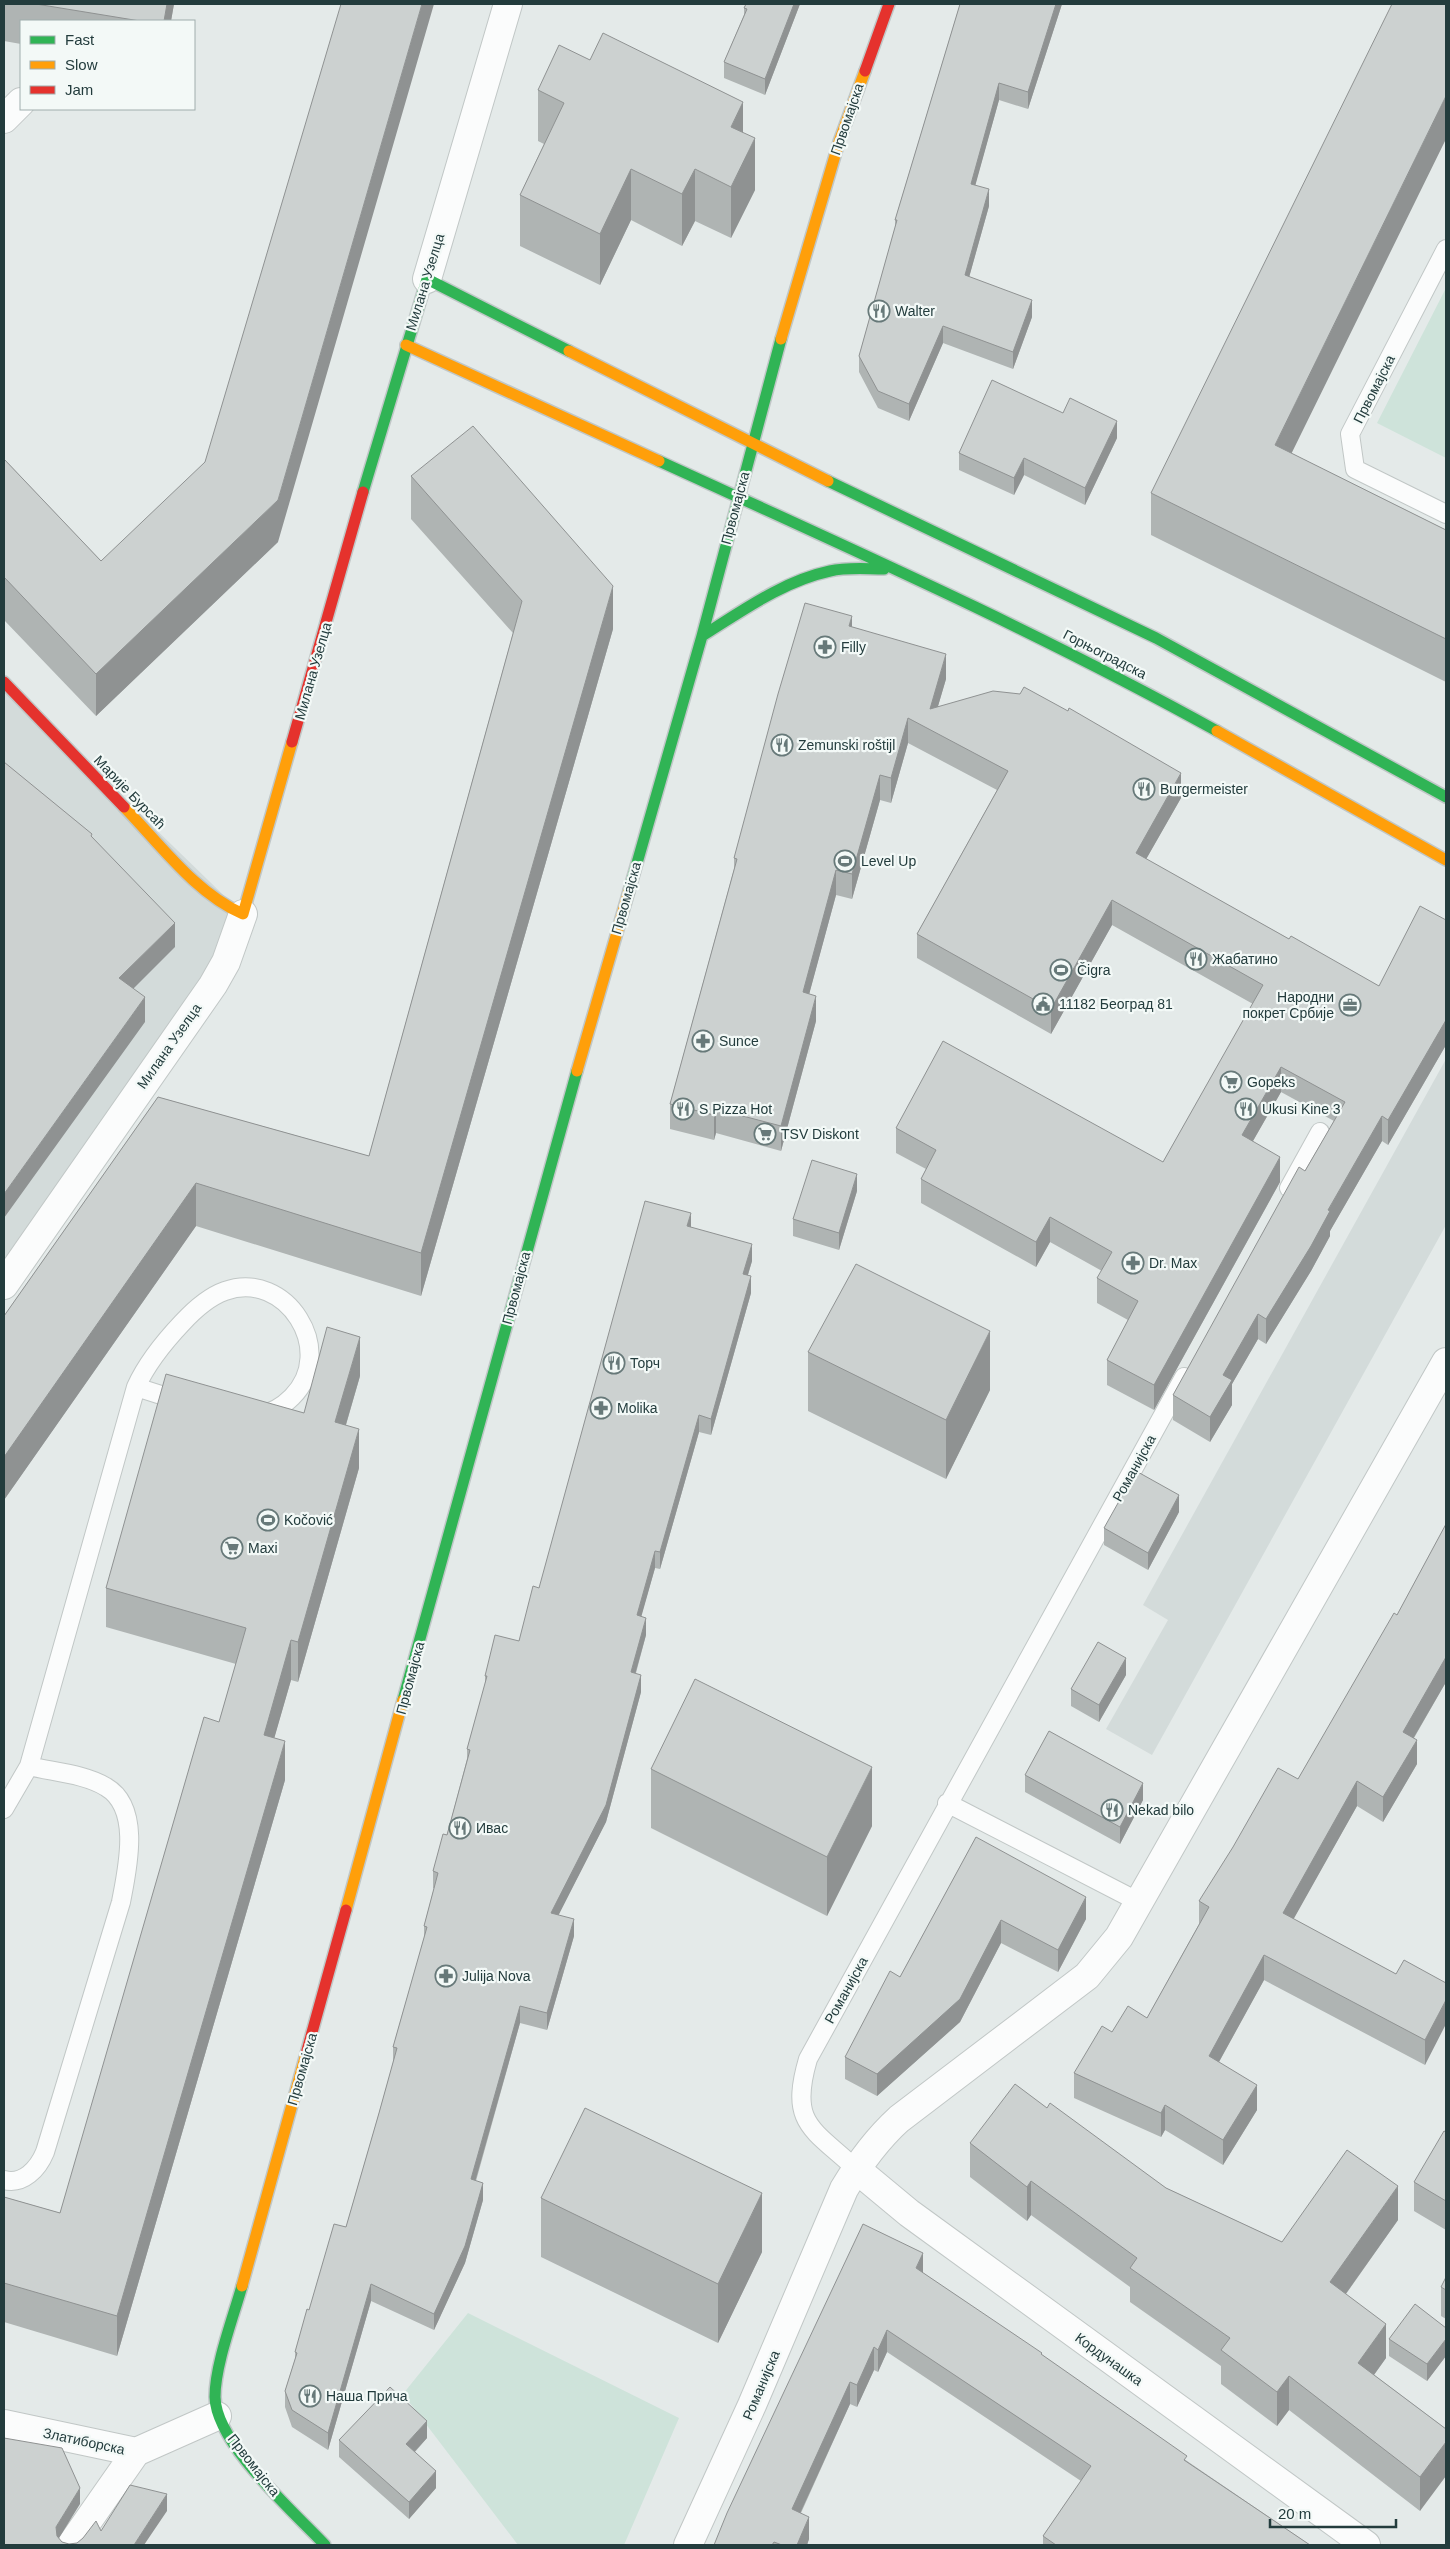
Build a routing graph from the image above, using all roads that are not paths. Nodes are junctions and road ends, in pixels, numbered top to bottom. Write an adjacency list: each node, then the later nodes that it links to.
1 (508, 4): 6 (street, Милана Узелца)
2 (889, 4): 8 (street, Првомајска)
3 (20, 103): 4 (street)
4 (4, 119)
5 (1446, 249): 10 (lane, Првомајска)
6 (427, 279): 7 (street, Милана Узелца); 8 (street)
7 (406, 345): 9 (street, Горњоградска); 16 (street, Милана Узелца)
8 (753, 442): 9 (street, Првомајска); 14 (street)
9 (738, 497): 11 (street, Горњоградска); 12 (street, Првомајска)
10 (1446, 514)
11 (890, 569): 12 (street); 15 (street, Горњоградска)
12 (702, 636): 31 (street, Првомајска)
13 (4, 682): 16 (street, Марије Бурсаћ)
14 (1446, 797)
15 (1446, 860)
16 (243, 914): 19 (street, Милана Узелца)
17 (1320, 1132): 18 (lane)
18 (1282, 1200)
19 (4, 1285)
20 (1446, 1362): 28 (street, Романијска)
21 (1192, 1363): 26 (lane, Романијска)
22 (136, 1387): 23 (lane); 24 (lane); 25 (lane)
23 (198, 1407)
24 (239, 1417)
25 (29, 1766): 27 (lane); 30 (lane)
26 (947, 1804): 28 (lane); 29 (lane, Романијска)
27 (4, 1809)
28 (1139, 1902): 29 (street, Романијска)
29 (856, 2169): 36 (street, Романијска); 37 (street, Кордунашка)
30 (4, 2180)
31 (218, 2416): 33 (street, Златиборска); 35 (street, Првомајска)
32 (4, 2424): 33 (street, Златиборска)
33 (136, 2452): 34 (street)
34 (71, 2545)
35 (325, 2545)
36 (688, 2545)
37 (1366, 2545)

